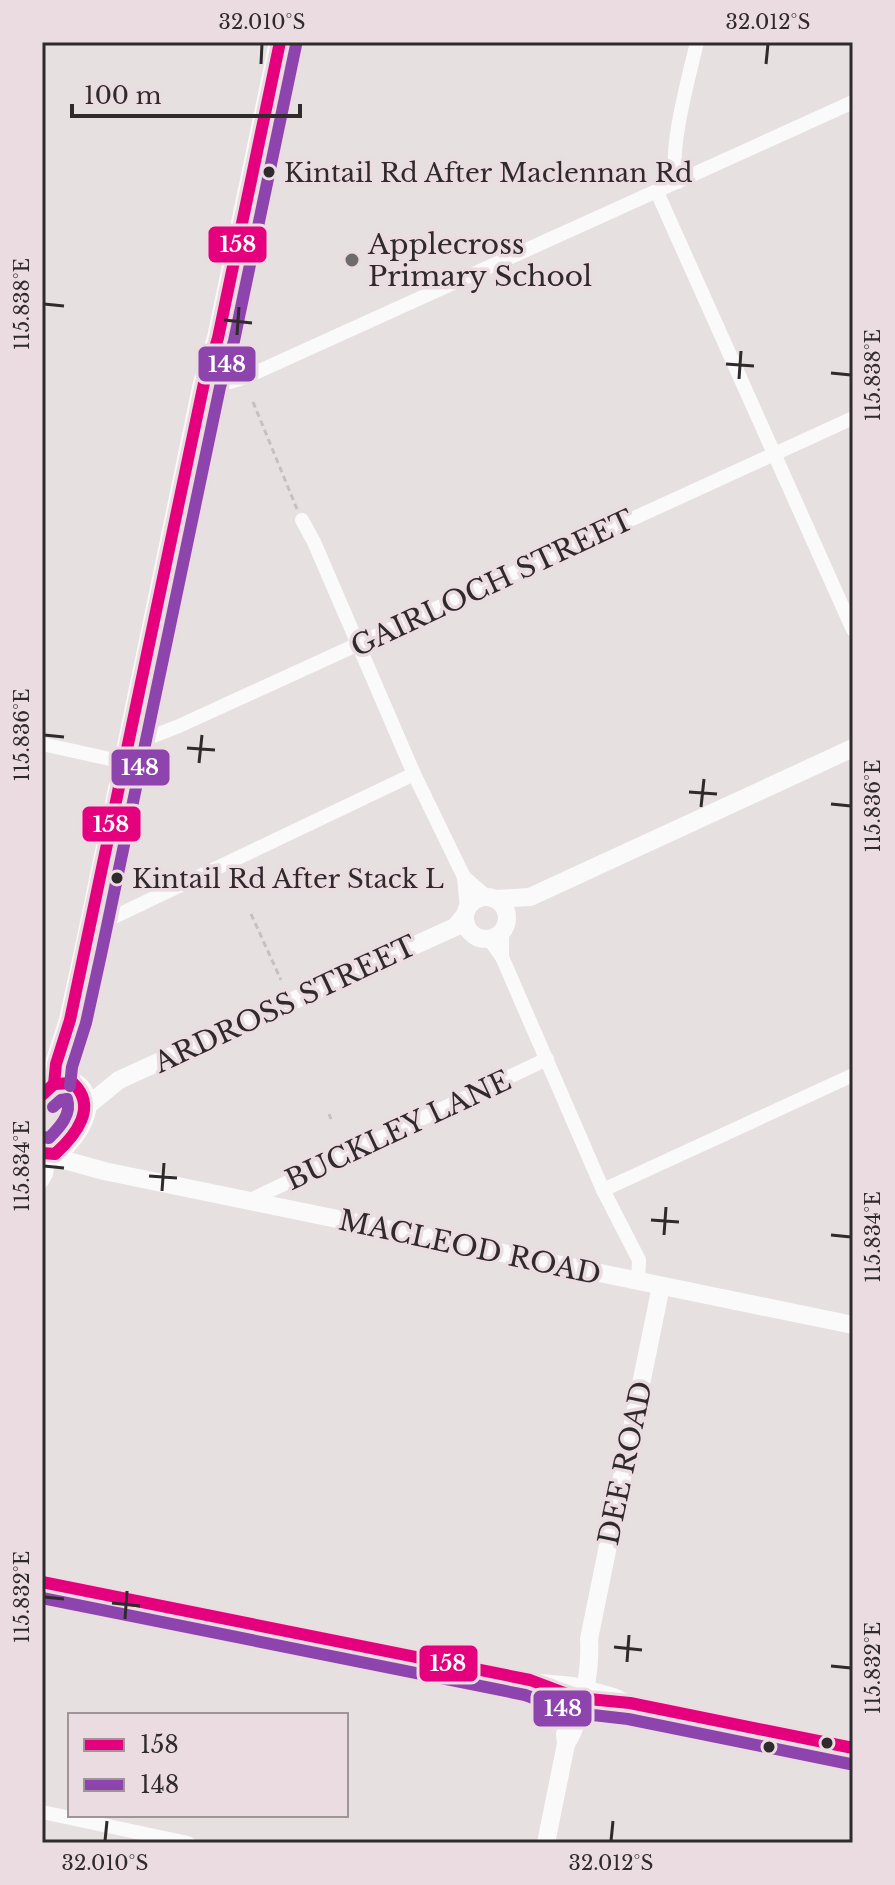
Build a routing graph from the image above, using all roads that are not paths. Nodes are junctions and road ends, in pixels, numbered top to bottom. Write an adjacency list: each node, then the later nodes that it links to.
1 (267, 42): 7 (main road)
2 (280, 42): 7 (main road)
3 (697, 42): 5 (street)
4 (853, 102): 5 (street)
5 (678, 182): 6 (street)
6 (657, 192): 7 (street); 9 (street)
7 (204, 383): 13 (main road)
8 (853, 418): 9 (street, GAIRLOCH STREET)
9 (775, 454): 11 (street); 12 (street, GAIRLOCH STREET)
10 (302, 520): 12 (street)
11 (853, 630)
12 (359, 644): 13 (street, GAIRLOCH STREET); 17 (street)
13 (129, 735): 16 (main road)
14 (42, 744): 16 (street)
15 (853, 748): 19 (street)
16 (124, 762): 22 (main road)
17 (414, 774): 18 (street); 22 (street)
18 (464, 877): 20 (street); 21 (street)
19 (530, 897): 20 (street); 23 (street)
20 (491, 898): 21 (street); 23 (street)
21 (464, 920): 23 (street); 26 (street, ARDROSS STREET)
22 (91, 926): 27 (main road)
23 (499, 933): 24 (street)
24 (547, 1059): 31 (street); 32 (street, BUCKLEY LANE)
25 (853, 1075): 31 (street)
26 (116, 1083): 27 (street, ARDROSS STREET); 28 (street, ARDROSS STREET)
27 (62, 1087): 28 (main road)
28 (86, 1107): 29 (main road)
29 (54, 1150): 30 (street); 32 (street, MACLEOD ROAD)
30 (42, 1181)
31 (603, 1190): 33 (street)
32 (248, 1201): 33 (street, MACLEOD ROAD)
33 (638, 1281): 34 (street, MACLEOD ROAD)
34 (661, 1286): 35 (street, MACLEOD ROAD); 37 (street, DEE ROAD)
35 (853, 1325)
36 (42, 1582): 37 (street)
37 (578, 1690): 38 (street); 41 (street, DEE ROAD)
38 (853, 1748)
39 (42, 1812): 40 (street)
40 (188, 1843)
41 (546, 1843)

